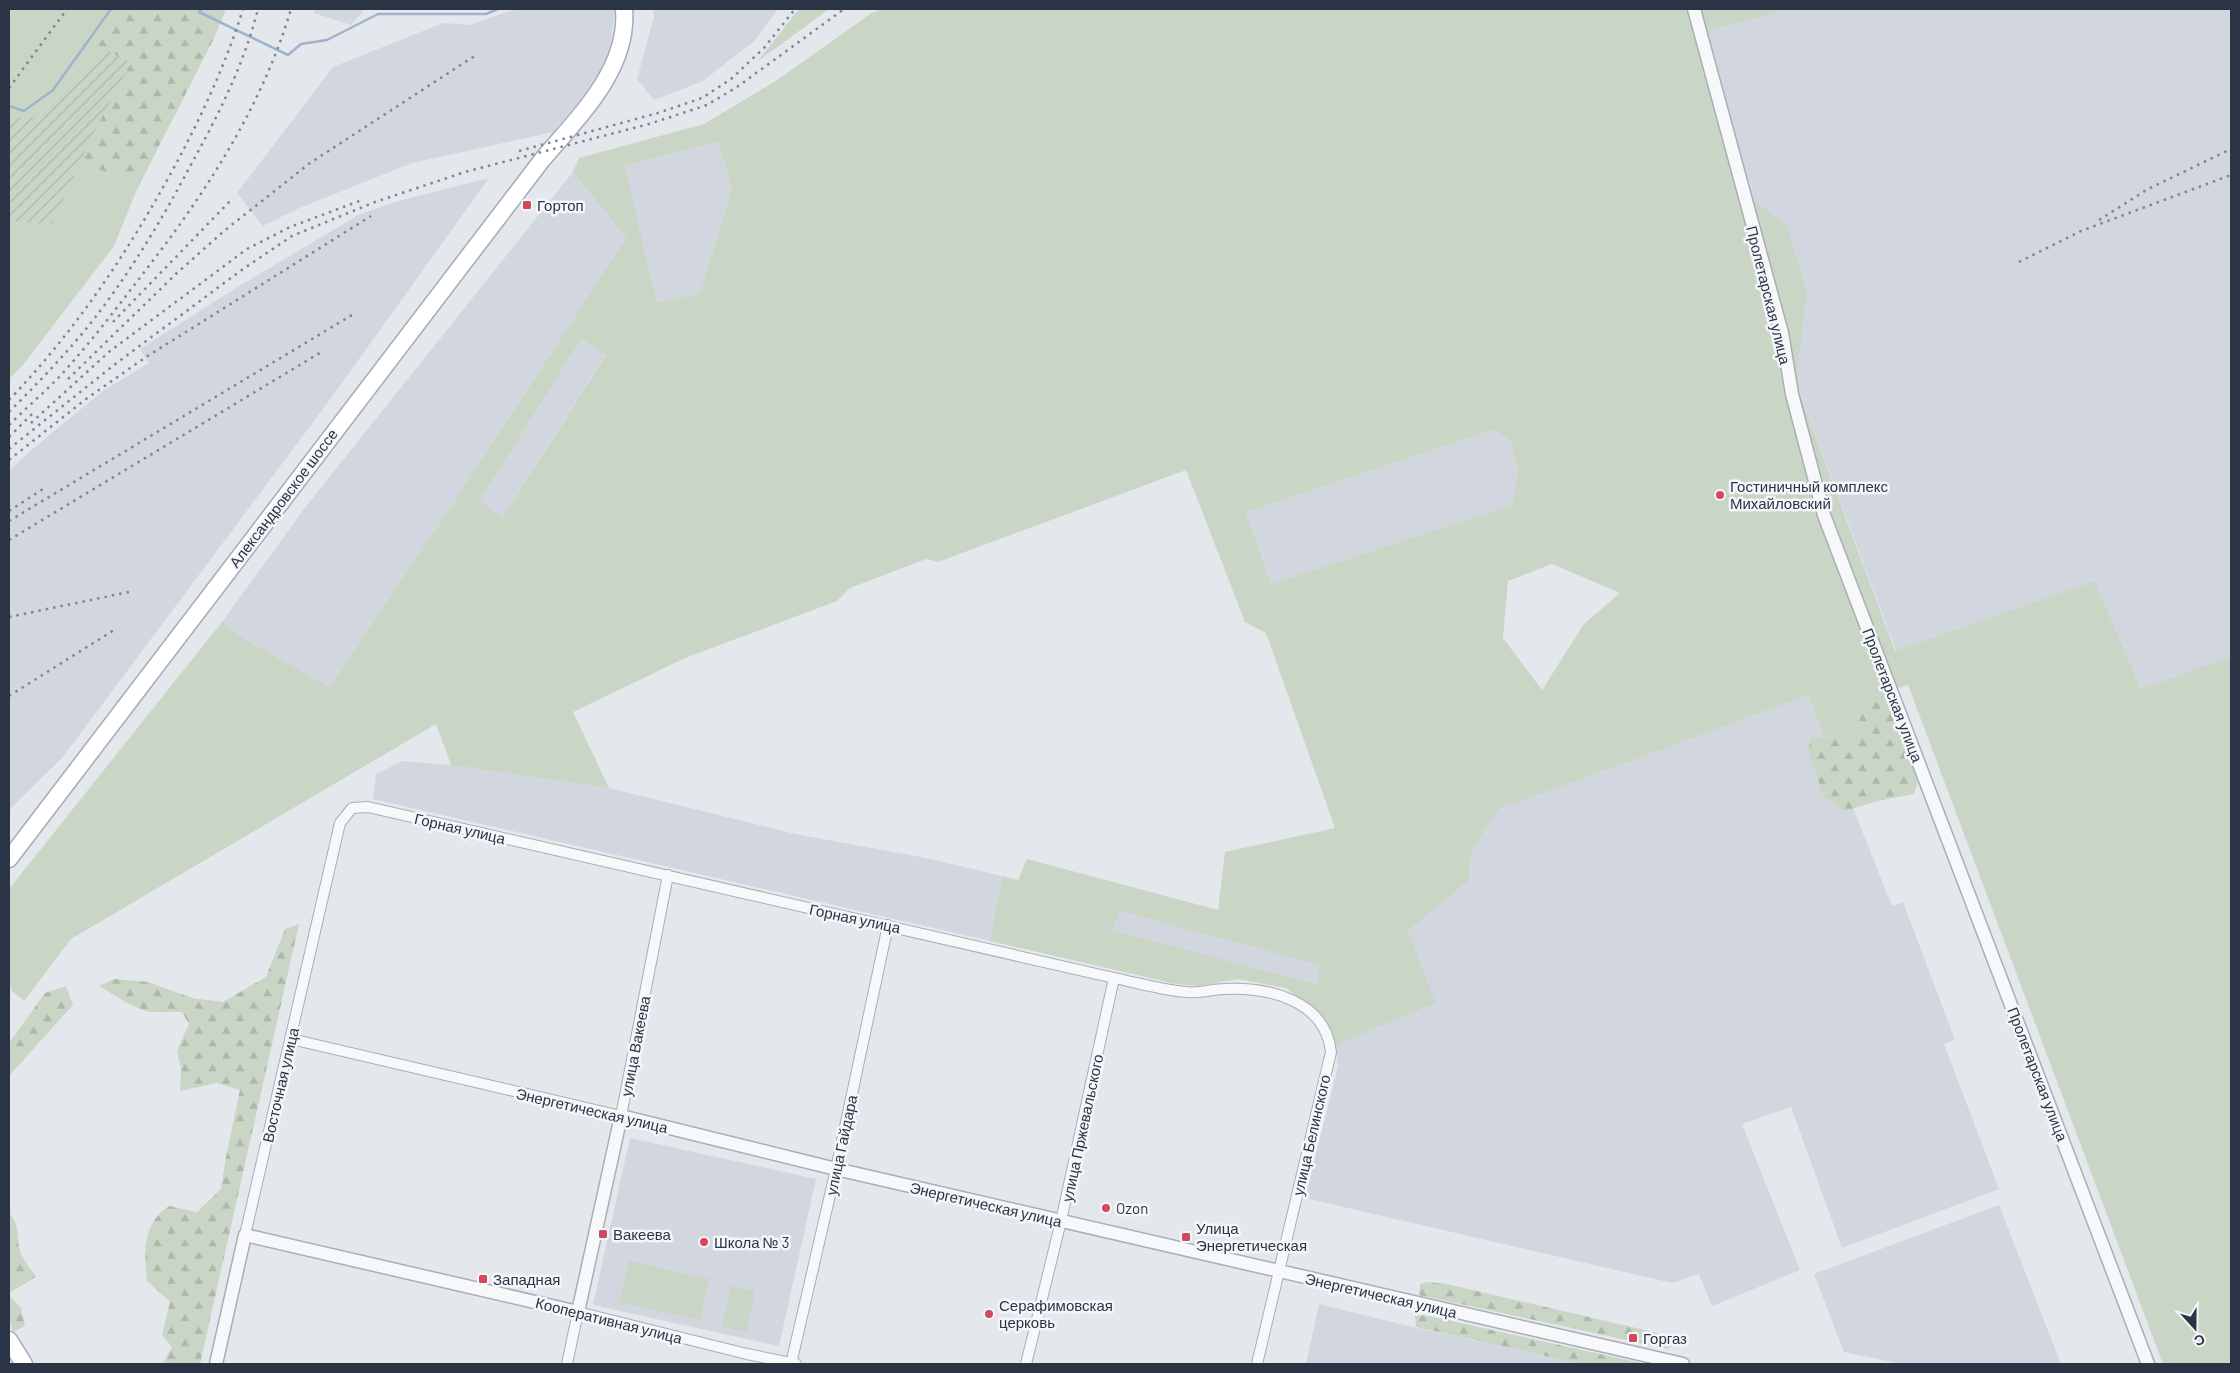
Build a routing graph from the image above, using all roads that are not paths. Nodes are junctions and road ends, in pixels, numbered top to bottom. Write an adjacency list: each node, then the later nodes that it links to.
1 (624, 9): 4 (main road, Александровское шоссе)
2 (1694, 9): 24 (street, Пролетарская улица)
3 (352, 808): 5 (street, Горная улица); 8 (street, Восточная улица)
4 (9, 859)
5 (668, 874): 6 (street, Горная улица); 10 (street, улица Вакеева)
6 (888, 925): 7 (street, Горная улица); 11 (street, улица Гайдара)
7 (1114, 978): 9 (street, Горная улица); 12 (street, улица Пржевальского)
8 (291, 1039): 10 (street, Энергетическая улица); 13 (street, Восточная улица)
9 (1331, 1052): 14 (street, улица Белинского)
10 (621, 1116): 11 (street, Энергетическая улица); 15 (street, улица Вакеева)
11 (836, 1169): 12 (street, Энергетическая улица); 20 (street, улица Гайдара)
12 (1061, 1221): 14 (street, Энергетическая улица); 21 (street, улица Пржевальского)
13 (245, 1235): 15 (street, Кооперативная улица); 18 (street, Восточная улица)
14 (1280, 1272): 22 (street, улица Белинского); 23 (street, Энергетическая улица)
15 (578, 1312): 19 (street, улица Вакеева); 20 (street, Кооперативная улица)
16 (9, 1340): 17 (main road)
17 (24, 1364)
18 (216, 1364)
19 (567, 1364)
20 (793, 1364)
21 (1026, 1364)
22 (1257, 1364)
23 (1683, 1364)
24 (2148, 1364)

